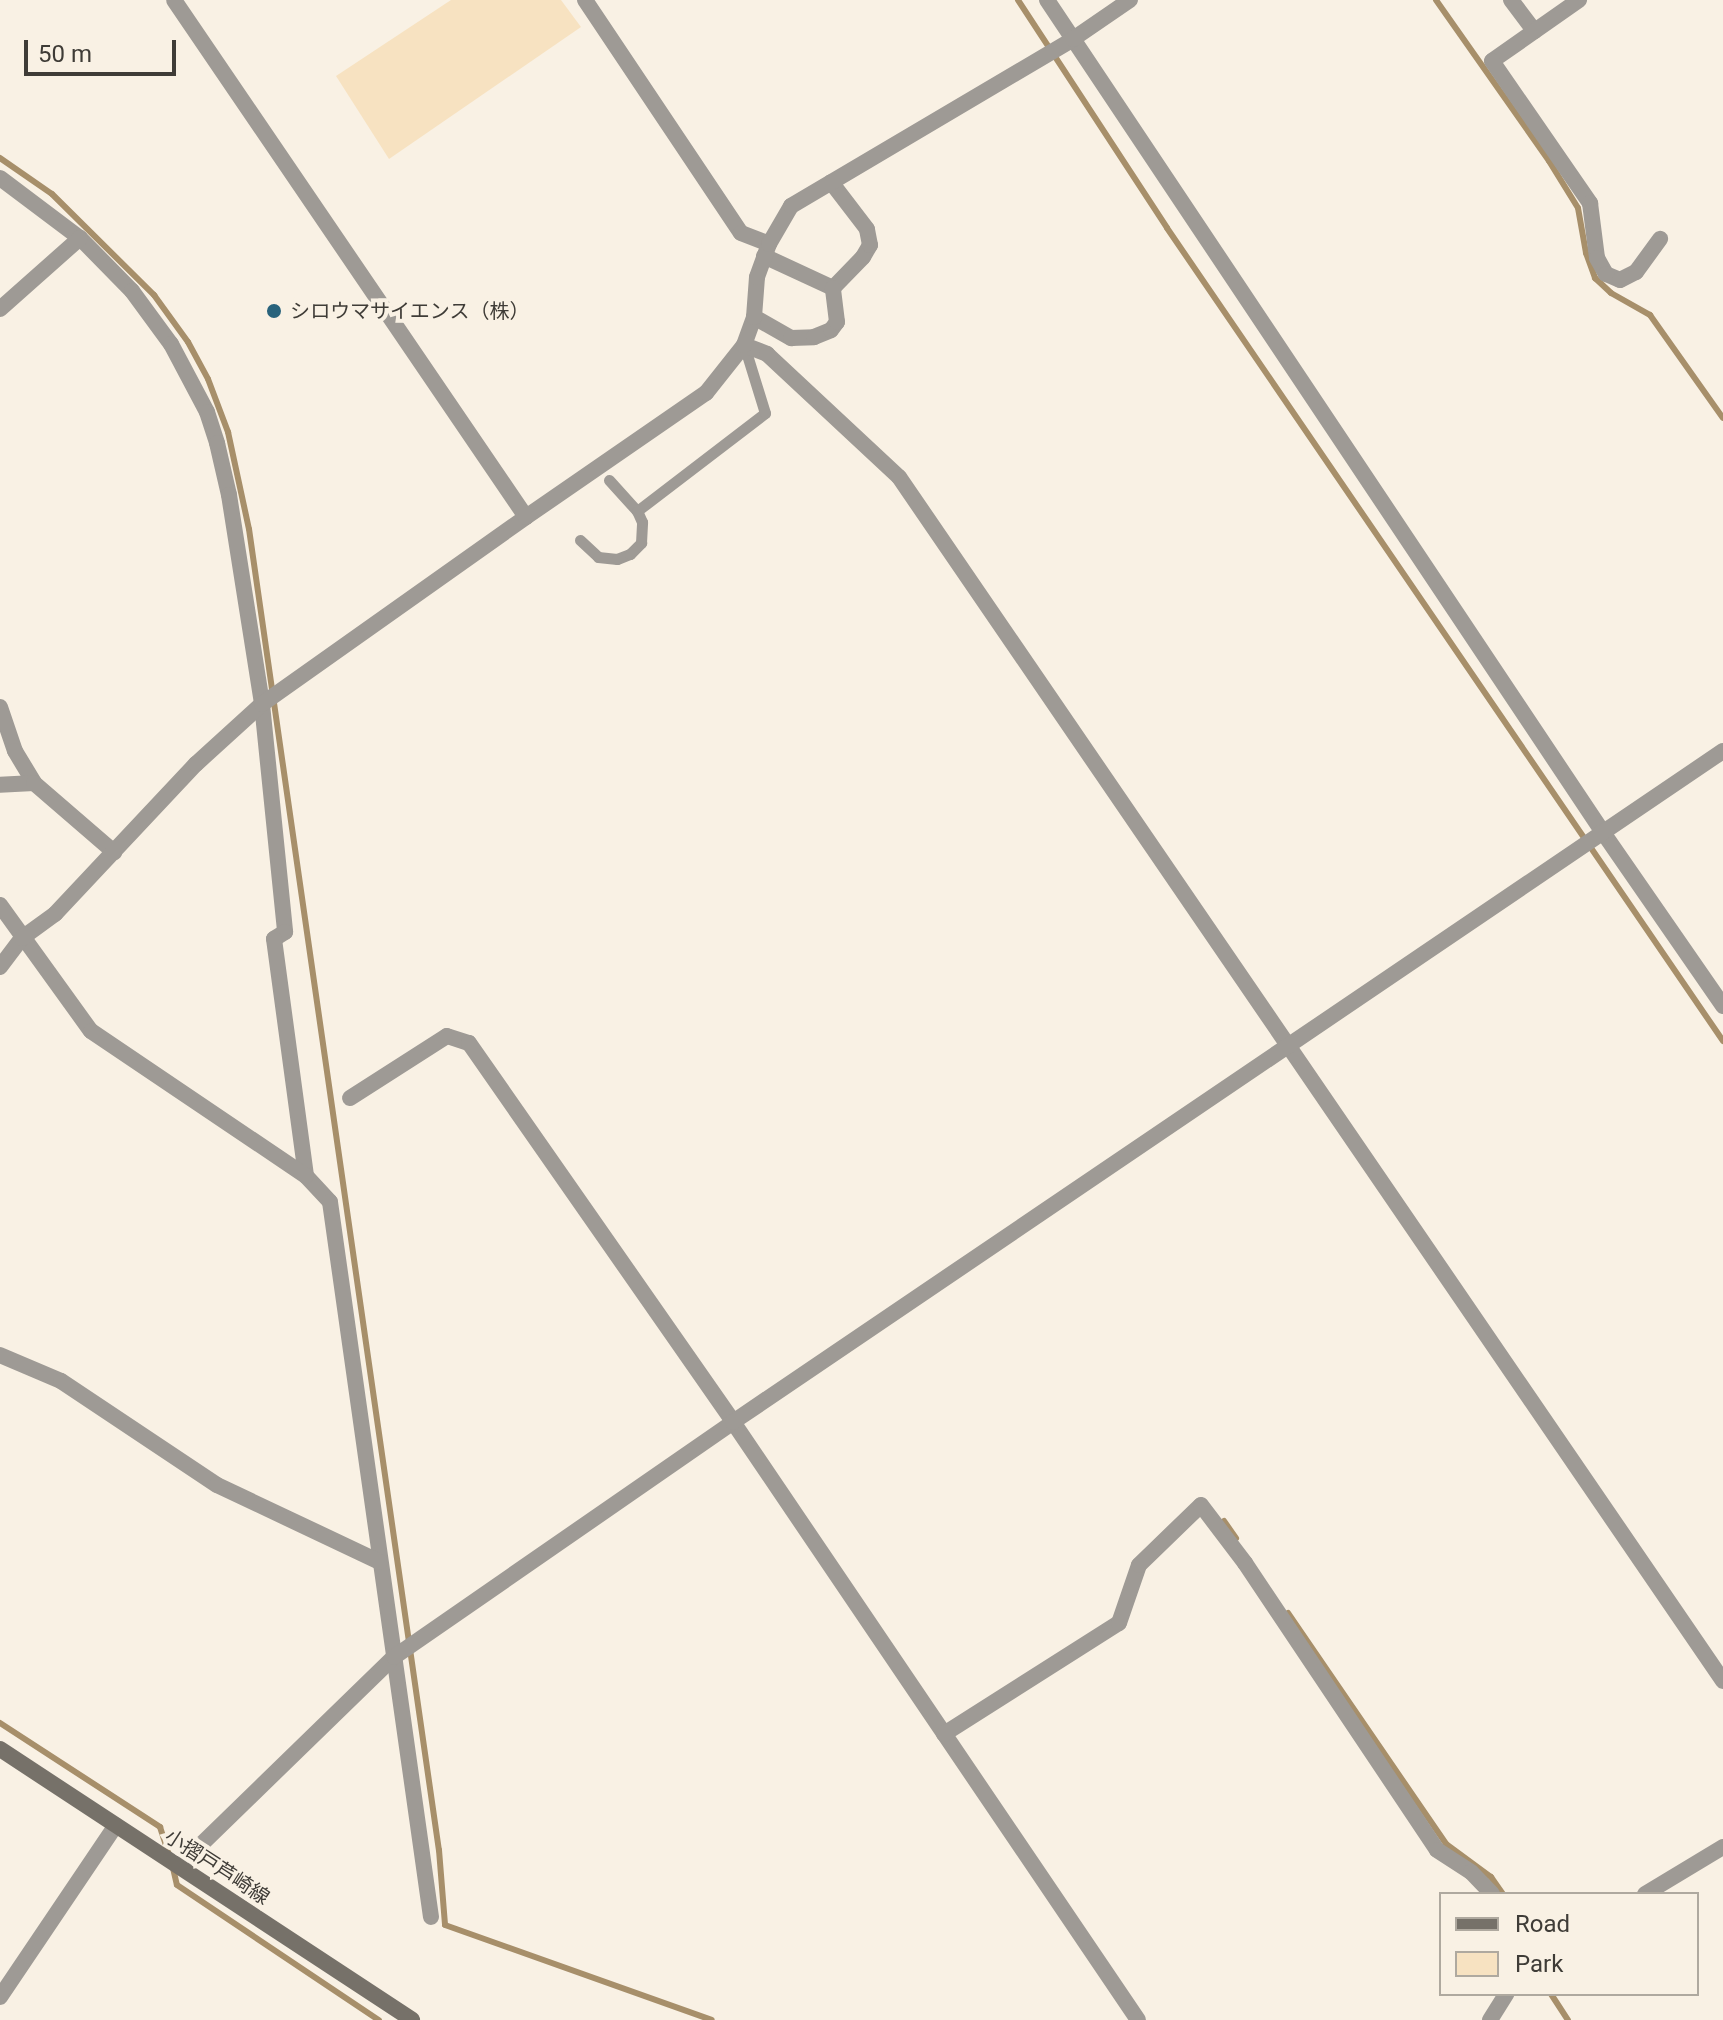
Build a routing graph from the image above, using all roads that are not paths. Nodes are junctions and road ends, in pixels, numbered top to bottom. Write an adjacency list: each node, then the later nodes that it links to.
1 (174, 0): 20 (street)
2 (585, 0): 13 (street)
3 (1047, 0): 8 (street)
4 (1130, 0): 8 (street)
5 (1511, 0): 7 (street)
6 (1579, 0): 7 (street)
7 (1534, 31): 12 (street)
8 (1073, 39): 10 (street); 27 (street)
9 (0, 178): 11 (street)
10 (831, 182): 13 (street); 14 (street)
11 (80, 238): 15 (street); 22 (street)
12 (1660, 239)
13 (767, 250): 14 (street); 16 (street)
14 (833, 288): 16 (street)
15 (0, 309)
16 (754, 317): 17 (street)
17 (744, 345): 19 (lane); 20 (street); 33 (street)
18 (609, 480): 19 (lane)
19 (637, 511): 21 (lane)
20 (526, 517): 22 (street)
21 (580, 540)
22 (262, 704): 28 (street); 35 (street)
23 (0, 707): 25 (street)
24 (1723, 751): 27 (street)
25 (34, 783): 26 (street); 28 (street)
26 (0, 785)
27 (1602, 831): 32 (street); 33 (street)
28 (114, 852): 30 (street)
29 (0, 905): 30 (street)
30 (22, 938): 31 (street); 35 (street)
31 (0, 967)
32 (1723, 1006)
33 (1289, 1046): 37 (street); 40 (street)
34 (350, 1098): 37 (street)
35 (306, 1176): 38 (street)
36 (0, 1355): 38 (street)
37 (733, 1422): 39 (street); 41 (street)
38 (380, 1562): 39 (street)
39 (394, 1657): 45 (street); 48 (street)
40 (1723, 1681)
41 (944, 1734): 46 (street); 52 (street)
42 (0, 1749): 43 (main road, 小摺戸芦崎線)
43 (116, 1825): 45 (main road, 小摺戸芦崎線); 50 (street)
44 (1723, 1847): 47 (street)
45 (180, 1865): 51 (main road, 小摺戸芦崎線)
46 (1490, 1892)
47 (1648, 1892)
48 (431, 1917)
49 (1505, 1996): 53 (street)
50 (0, 1997)
51 (412, 2020)
52 (1138, 2020)
53 (1490, 2020)

